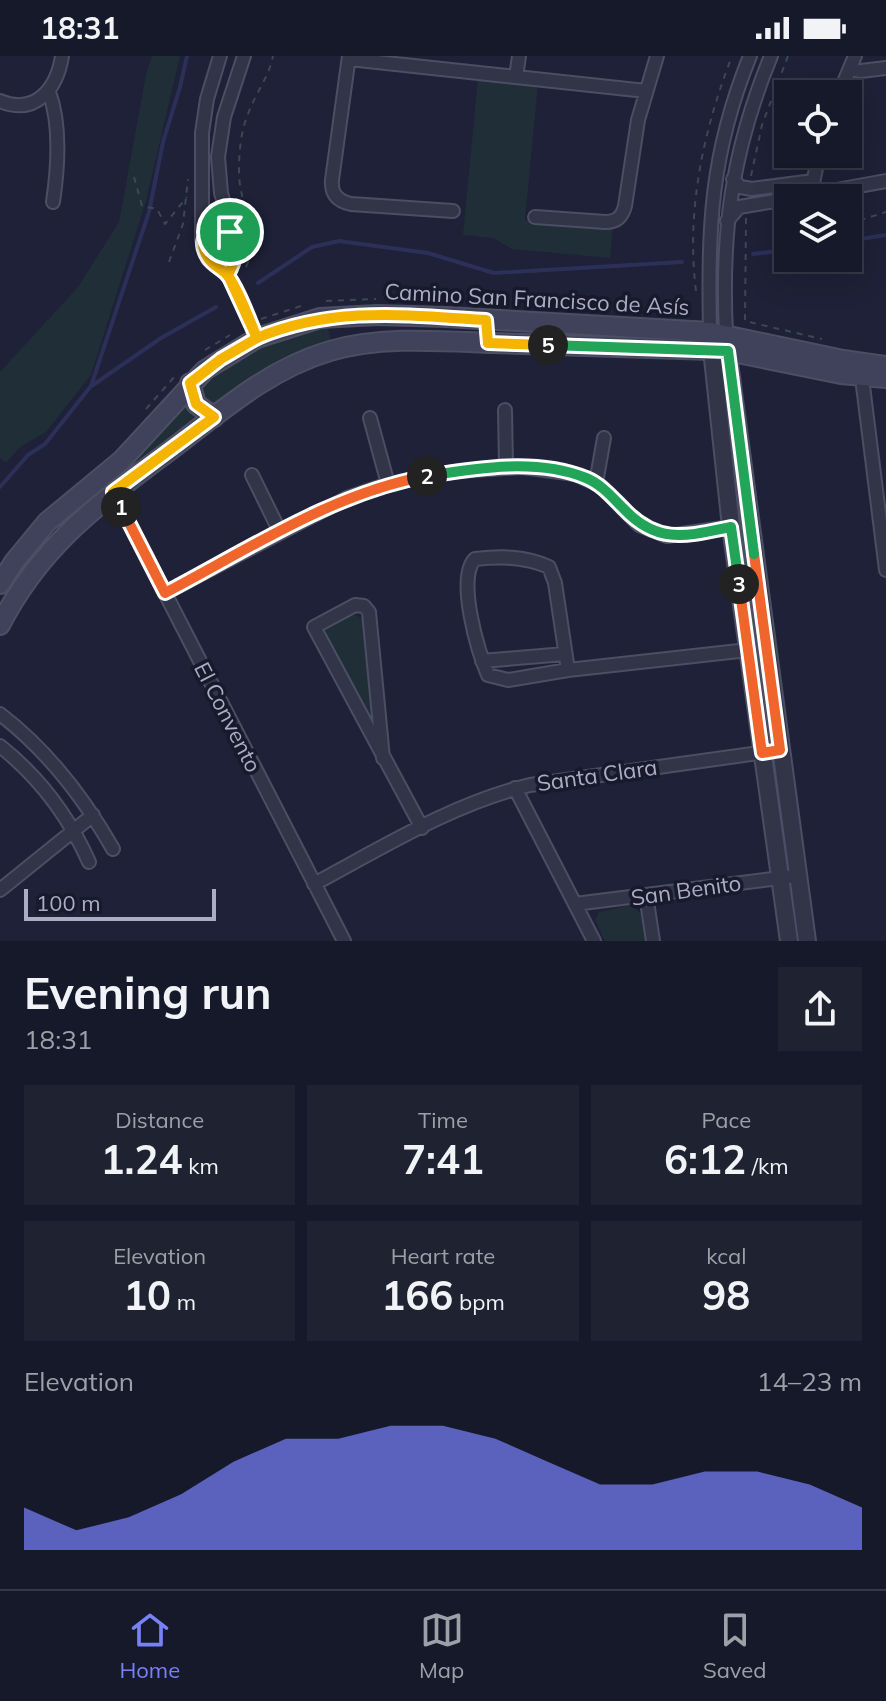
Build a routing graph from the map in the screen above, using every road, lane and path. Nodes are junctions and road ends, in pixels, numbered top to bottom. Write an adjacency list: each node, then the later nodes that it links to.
1 (62, 56): 16 (street)
2 (220, 56): 32 (street)
3 (244, 56): 31 (street)
4 (273, 56): 33 (path)
5 (519, 56): 13 (street)
6 (657, 56): 15 (street)
7 (750, 56): 40 (street)
8 (771, 56): 19 (street)
9 (855, 56): 12 (street)
10 (349, 58): 13 (street); 26 (street)
11 (886, 68): 12 (street)
12 (850, 69): 14 (street)
13 (516, 77): 15 (street)
14 (845, 80)
15 (646, 91): 28 (street)
16 (49, 92): 17 (street); 24 (street)
17 (0, 101)
18 (134, 177): 25 (path)
19 (733, 179): 22 (street); 30 (street)
20 (886, 181): 21 (street)
21 (854, 184)
22 (774, 189)
23 (774, 201): 30 (street)
24 (53, 202)
25 (153, 209)
26 (453, 211)
27 (886, 212): 29 (path)
28 (535, 217)
29 (862, 220)
30 (726, 222): 40 (street)
31 (234, 234): 32 (street); 34 (street)
32 (202, 240): 34 (street)
33 (243, 273)
34 (228, 275): 38 (street)
35 (320, 318): 36 (main road, Camino San Francisco de Asís); 38 (main road, Camino San Francisco de Asís); 42 (main road)
36 (486, 320): 40 (main road, Camino San Francisco de Asís); 41 (main road)
37 (745, 321): 39 (path)
38 (257, 338): 46 (main road, Camino San Francisco de Asís)
39 (832, 341)
40 (719, 342): 41 (main road, Camino San Francisco de Asís); 44 (main road, Camino San Francisco de Asís); 56 (street); 68 (street)
41 (488, 343): 42 (main road, Camino San Francisco de Asís)
42 (331, 351): 48 (main road, Camino San Francisco de Asís)
43 (886, 366): 44 (main road, Camino San Francisco de Asís)
44 (861, 370): 45 (main road, Camino San Francisco de Asís); 58 (street)
45 (886, 378)
46 (190, 383): 48 (main road); 59 (main road, Camino San Francisco de Asís)
47 (505, 410): 51 (street)
48 (214, 417): 55 (main road, Camino San Francisco de Asís)
49 (370, 418): 54 (street)
50 (604, 438): 53 (street)
51 (506, 467): 53 (street); 54 (street)
52 (252, 475): 57 (street)
53 (596, 483): 56 (street)
54 (388, 484): 57 (street)
55 (113, 492): 60 (street, El Convento); 61 (main road, Camino San Francisco de Asís)
56 (731, 527): 62 (street)
57 (280, 532): 60 (street)
58 (886, 570)
59 (0, 584)
60 (165, 593): 79 (street, El Convento)
61 (0, 625)
62 (748, 650): 65 (street); 69 (street)
63 (565, 654): 64 (street); 64 (street); 65 (street)
64 (482, 661): 65 (street)
65 (568, 670)
66 (0, 714): 72 (street)
67 (0, 746): 74 (street)
68 (780, 750): 69 (street, Santa Clara); 77 (street)
69 (762, 753): 71 (street, Santa Clara); 78 (street)
70 (383, 758): 70 (street); 73 (street)
71 (515, 788): 73 (street, Santa Clara); 82 (street)
72 (93, 815): 74 (street); 75 (street)
73 (422, 828): 79 (street, Santa Clara)
74 (74, 831): 76 (street); 80 (street)
75 (113, 849)
76 (89, 862)
77 (796, 876): 78 (street, San Benito); 87 (street)
78 (779, 878): 81 (street, San Benito); 86 (street)
79 (314, 884): 83 (street, El Convento)
80 (0, 890)
81 (646, 895): 82 (street, San Benito); 85 (street)
82 (575, 904): 84 (street)
83 (344, 941)
84 (594, 941)
85 (653, 941)
86 (789, 941)
87 (807, 941)

